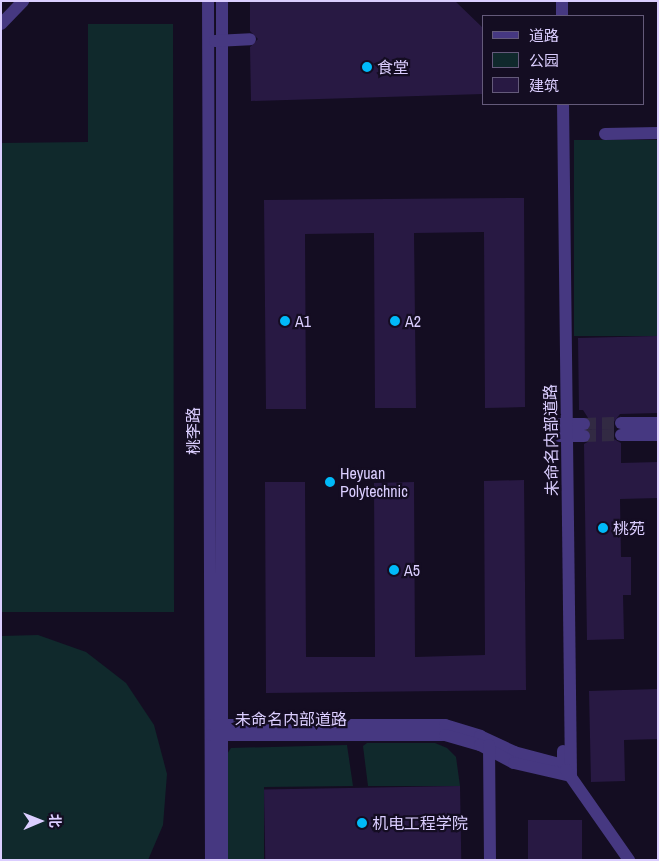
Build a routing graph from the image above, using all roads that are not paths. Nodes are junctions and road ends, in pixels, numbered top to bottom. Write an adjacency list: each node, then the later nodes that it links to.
1 (10, 1): 7 (street)
2 (23, 1): 10 (street)
3 (208, 1): 13 (street, 桃李路)
4 (222, 1): 12 (street, 桃李路)
5 (554, 1): 8 (street)
6 (562, 1): 9 (street)
7 (1, 11)
8 (554, 15)
9 (562, 15)
10 (1, 24)
11 (250, 39): 12 (street)
12 (222, 40): 13 (street); 22 (street, 桃李路)
13 (208, 41): 22 (street, 桃李路)
14 (556, 105): 19 (street, 未命名内部道路)
15 (563, 105): 19 (street, 未命名内部道路)
16 (658, 133): 17 (street)
17 (605, 134)
18 (658, 423): 21 (street)
19 (563, 430): 20 (street); 24 (street, 未命名内部道路); 25 (street, 未命名内部道路)
20 (584, 430)
21 (658, 435)
22 (216, 730): 23 (street, 未命名内部道路); 26 (street, 桃李路); 27 (street, 桃李路)
23 (489, 745): 24 (street, 未命名内部道路); 25 (street, 未命名内部道路); 28 (street)
24 (563, 765): 25 (street)
25 (571, 776): 29 (street)
26 (211, 860)
27 (222, 860)
28 (490, 860)
29 (629, 860)

